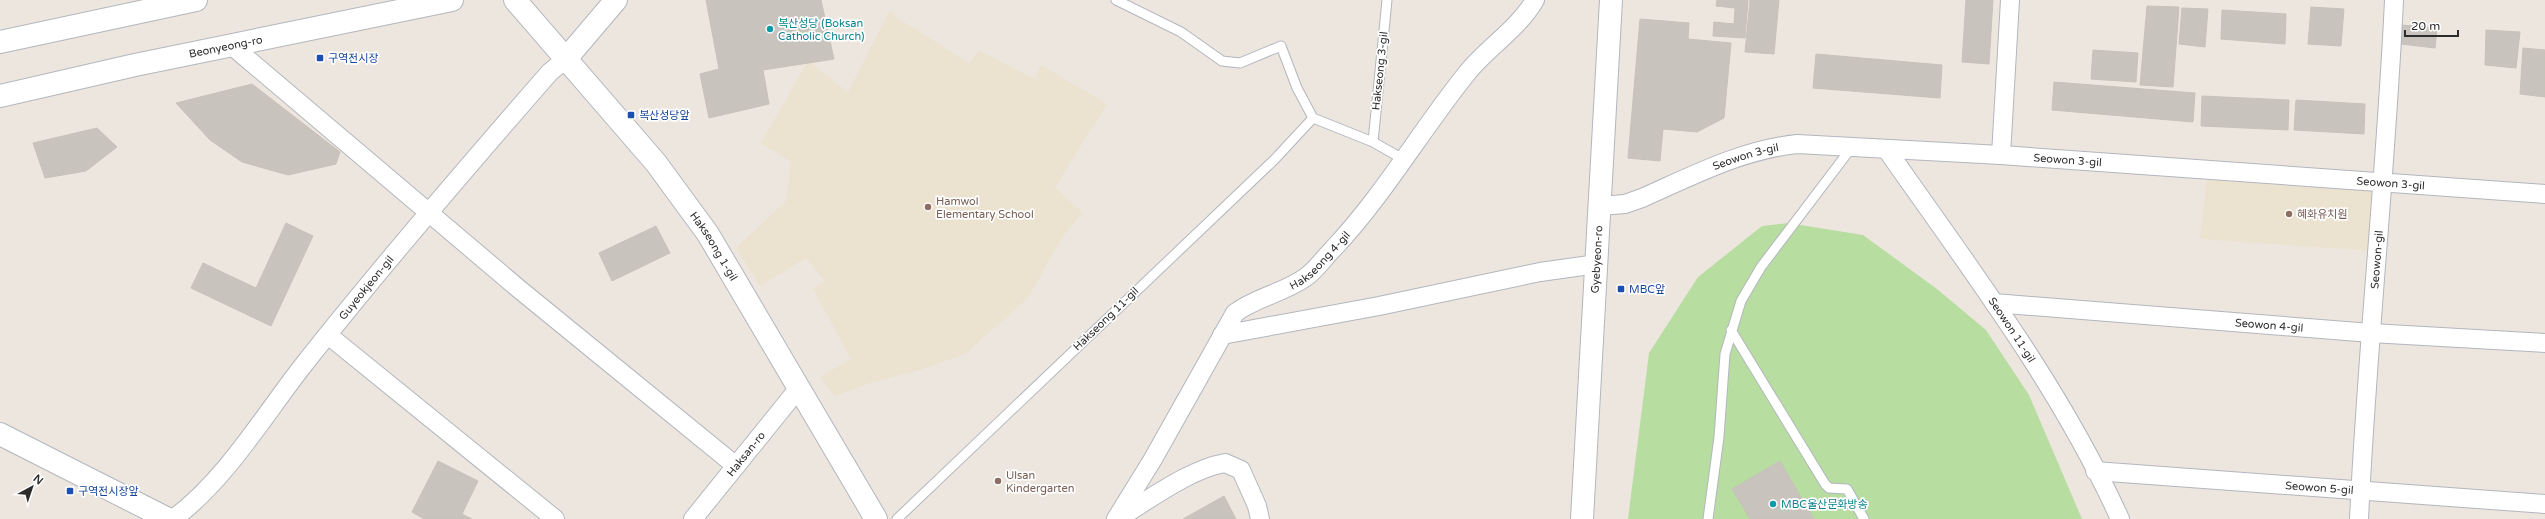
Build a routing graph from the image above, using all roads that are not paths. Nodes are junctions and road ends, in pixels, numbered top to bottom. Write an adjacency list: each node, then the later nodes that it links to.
1 (196, 0): 11 (street)
2 (452, 0): 12 (street, Beonyeong-ro)
3 (515, 0): 13 (street, Hakseong 1-gil)
4 (616, 0): 13 (street)
5 (1116, 0): 15 (lane)
6 (1387, 0): 16 (lane, Hakseong 3-gil)
7 (1535, 0): 20 (street, Hakseong 4-gil)
8 (1611, 0): 23 (street, Gyebyeon-ro)
9 (2010, 0): 19 (street)
10 (2394, 0): 21 (street, Seowon-gil)
11 (0, 42)
12 (231, 45): 14 (street, Beonyeong-ro); 24 (street)
13 (565, 60): 24 (street, Guyeokjeon-gil); 32 (street, Hakseong 1-gil)
14 (0, 96)
15 (1313, 118): 16 (lane); 43 (lane, Hakseong 11-gil)
16 (1373, 142): 20 (lane)
17 (1852, 147): 18 (street, Seowon 3-gil); 23 (street, Seowon 3-gil); 27 (lane)
18 (1888, 150): 19 (street, Seowon 3-gil); 26 (street, Seowon 11-gil)
19 (2001, 155): 21 (street, Seowon 3-gil)
20 (1403, 158): 29 (street, Hakseong 4-gil)
21 (2384, 183): 22 (street, Seowon 3-gil); 28 (street, Seowon-gil)
22 (2545, 194)
23 (1600, 206): 25 (street, Gyebyeon-ro)
24 (430, 212): 30 (street, Guyeokjeon-gil); 34 (street)
25 (1597, 264): 29 (street); 46 (street, Gyebyeon-ro)
26 (1994, 303): 28 (street, Seowon 4-gil); 35 (street, Seowon 11-gil)
27 (1730, 330): 47 (lane); 48 (lane)
28 (2371, 332): 31 (street, Seowon 4-gil); 36 (street, Seowon-gil)
29 (1222, 334): 44 (street, Hakseong 4-gil)
30 (328, 335): 39 (street, Guyeokjeon-gil); 40 (street)
31 (2545, 343)
32 (798, 389): 34 (street, Haksan-ro); 42 (street, Hakseong 1-gil)
33 (0, 434): 38 (street)
34 (736, 466): 41 (street, Haksan-ro)
35 (2095, 471): 36 (street, Seowon 5-gil); 49 (street, Seowon 11-gil)
36 (2360, 492): 37 (street, Seowon 5-gil); 50 (street, Seowon-gil)
37 (2545, 504)
38 (168, 519)
39 (173, 519)
40 (555, 519)
41 (693, 519)
42 (876, 519)
43 (897, 519)
44 (1116, 519): 45 (street)
45 (1260, 519)
46 (1582, 519)
47 (1708, 519)
48 (1864, 519)
49 (2120, 519)
50 (2359, 519)

